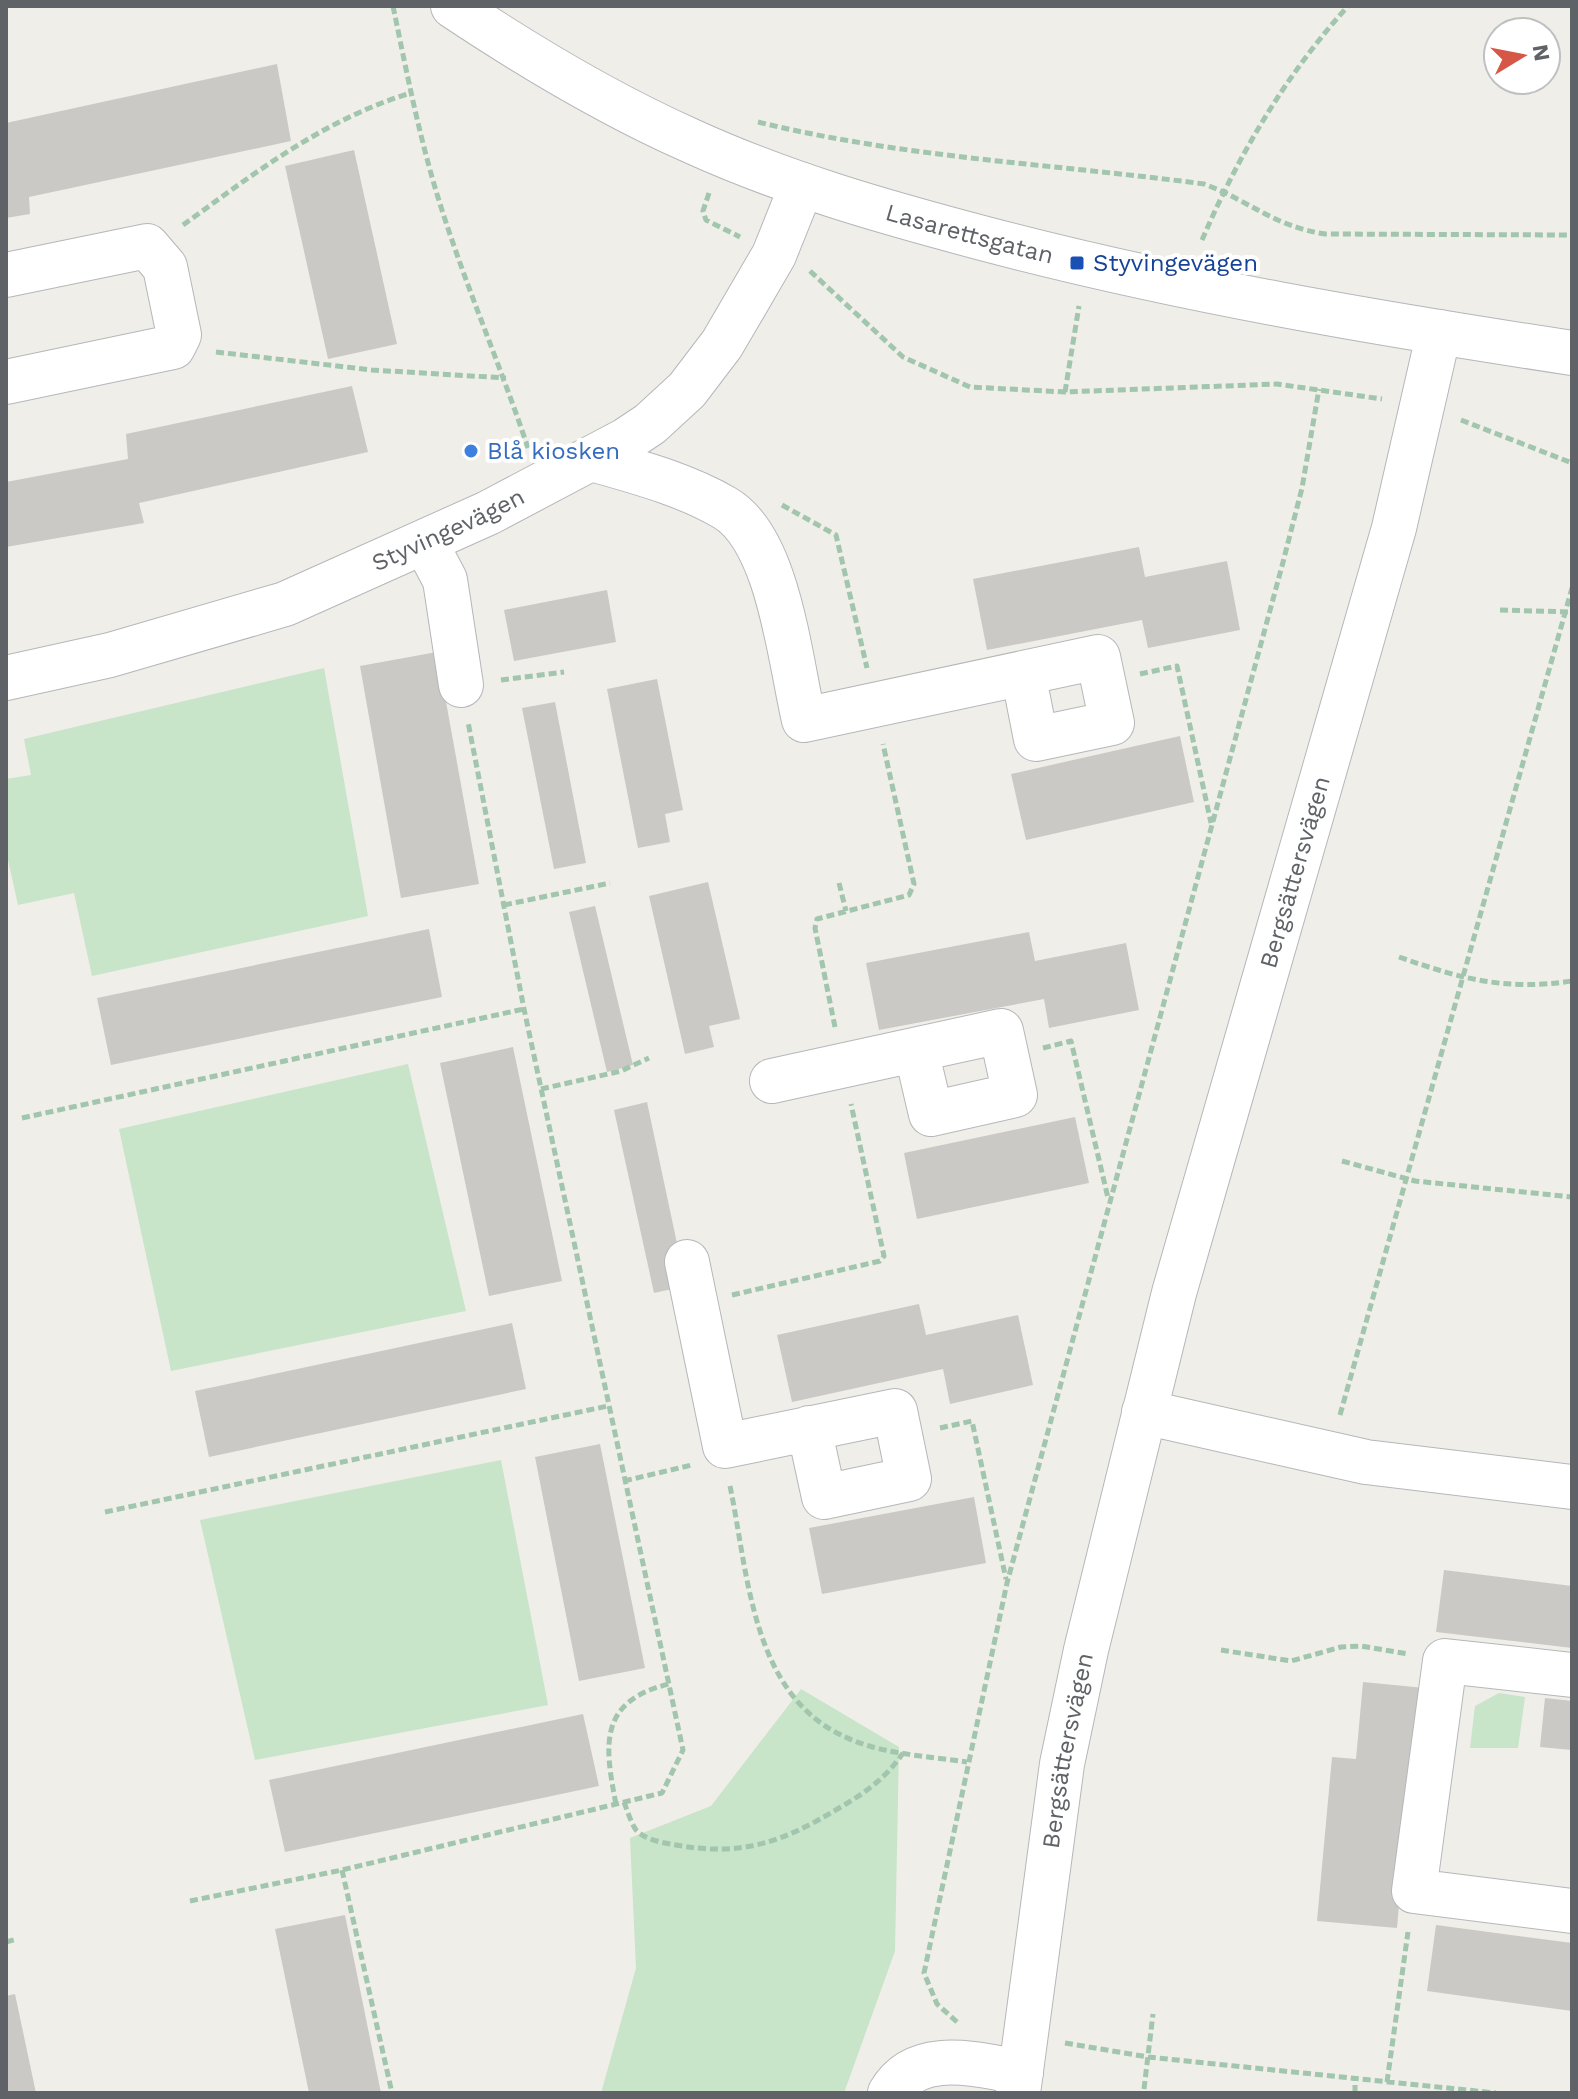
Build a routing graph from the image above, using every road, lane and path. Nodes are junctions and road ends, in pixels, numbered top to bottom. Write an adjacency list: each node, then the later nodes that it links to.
1 (393, 6): 4 (path)
2 (453, 6): 5 (street, Lasarettsgatan)
3 (1348, 6): 7 (path)
4 (411, 93): 10 (path); 17 (path)
5 (726, 156): 6 (street, Lasarettsgatan); 7 (path); 11 (path)
6 (802, 185): 11 (street, Styvingevägen); 14 (street, Lasarettsgatan)
7 (1223, 191): 8 (path); 9 (path)
8 (1572, 235)
9 (1202, 240)
10 (151, 252): 12 (street); 15 (street)
11 (774, 255): 19 (path); 21 (street, Styvingevägen)
12 (6, 275)
13 (1079, 306): 19 (path)
14 (1439, 332): 16 (street, Lasarettsgatan); 20 (street, Bergsättersvägen)
15 (173, 347): 17 (path); 18 (street)
16 (1572, 353)
17 (506, 378): 23 (path)
18 (6, 382)
19 (1065, 392): 20 (path)
20 (1423, 410): 22 (path); 58 (street, Bergsättersvägen)
21 (592, 459): 23 (street, Styvingevägen); 34 (street)
22 (1572, 463)
23 (541, 485): 25 (street, Styvingevägen)
24 (768, 499): 34 (path)
25 (425, 542): 31 (street, Styvingevägen); 33 (street)
26 (1572, 588): 28 (path)
27 (1500, 610): 28 (path)
28 (1569, 611): 41 (path)
29 (564, 672): 33 (path)
30 (1023, 673): 32 (street); 32 (street); 34 (street)
31 (6, 678)
32 (1104, 682): 35 (path)
33 (461, 685): 38 (path)
34 (875, 705): 39 (path)
35 (1211, 824)
36 (610, 883): 38 (path)
37 (839, 883): 39 (path)
38 (504, 905): 43 (path)
39 (846, 911): 47 (path)
40 (1399, 957): 41 (path)
41 (1461, 979): 42 (path); 52 (path)
42 (1572, 981)
43 (524, 1009): 49 (path); 50 (path)
44 (916, 1050): 45 (street); 45 (street); 47 (street)
45 (1007, 1056): 54 (path)
46 (649, 1058): 49 (path)
47 (843, 1065): 48 (street); 56 (path)
48 (772, 1081)
49 (541, 1089): 57 (path)
50 (22, 1118)
51 (1342, 1161): 52 (path)
52 (1405, 1179): 53 (path); 62 (path)
53 (1572, 1197)
54 (1108, 1202)
55 (687, 1262): 56 (street)
56 (696, 1303): 61 (street)
57 (608, 1406): 64 (path); 66 (path)
58 (1144, 1412): 62 (street); 85 (street, Bergsättersvägen)
59 (809, 1428): 60 (street); 60 (street); 61 (street)
60 (900, 1436): 67 (path)
61 (725, 1446): 72 (path)
62 (1328, 1455): 65 (street)
63 (679, 1468): 64 (path)
64 (624, 1481): 71 (path)
65 (1572, 1487)
66 (105, 1512)
67 (1007, 1583)
68 (1376, 1648): 69 (path)
69 (1221, 1650)
70 (1572, 1675): 77 (street)
71 (669, 1684): 74 (path); 75 (path)
72 (903, 1753): 73 (path); 74 (path)
73 (967, 1762)
74 (624, 1802): 75 (path)
75 (616, 1804): 76 (path)
76 (342, 1870): 78 (path); 87 (path)
77 (1414, 1891): 79 (street); 84 (path)
78 (190, 1901)
79 (1572, 1911)
80 (17, 1939): 81 (path)
81 (6, 1942)
82 (1153, 2014): 86 (path)
83 (1355, 2080): 89 (path)
84 (1387, 2082)
85 (1019, 2083): 88 (street)
86 (1144, 2089)
87 (392, 2093)
88 (890, 2093)
89 (1355, 2093)

